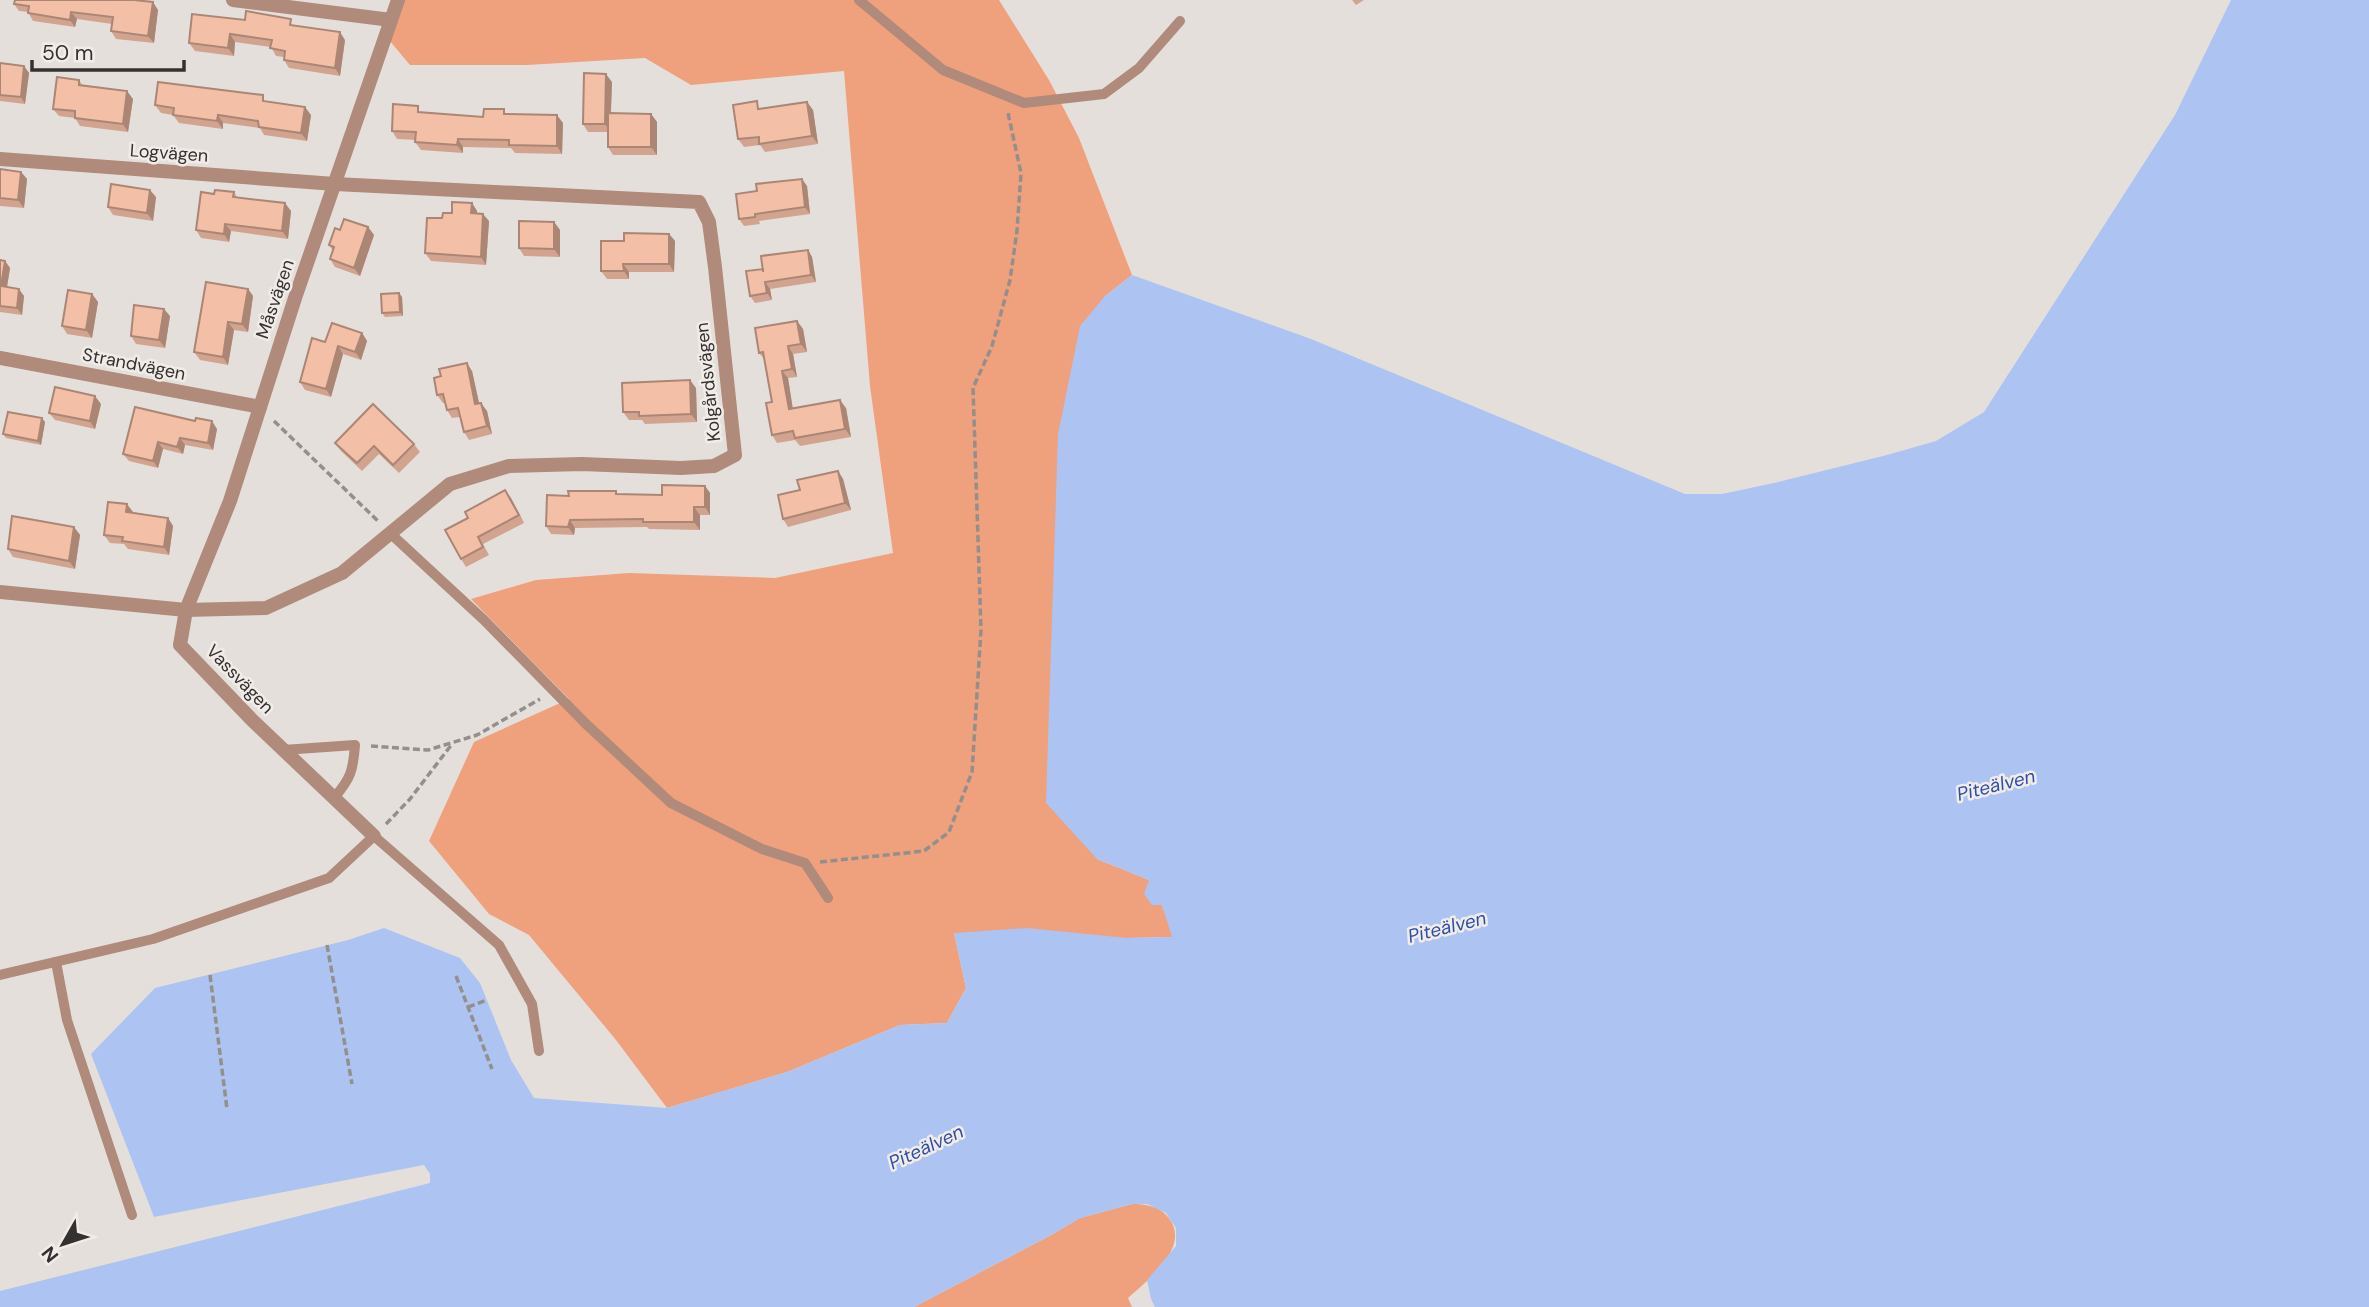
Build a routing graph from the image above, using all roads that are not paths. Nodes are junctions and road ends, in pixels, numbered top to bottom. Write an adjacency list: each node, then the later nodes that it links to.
1 (233, 0): 4 (street)
2 (398, 0): 4 (street, Måsvägen)
3 (859, 0): 5 (lane)
4 (391, 20): 7 (street, Måsvägen)
5 (1180, 21)
6 (0, 159): 7 (street, Logvägen)
7 (335, 184): 9 (street, Måsvägen); 10 (street, Kolgårdsvägen)
8 (0, 358): 9 (street, Strandvägen)
9 (260, 407): 12 (street, Måsvägen)
10 (391, 534): 12 (street, Kolgårdsvägen); 16 (lane)
11 (0, 592): 12 (street)
12 (186, 610): 13 (street, Vassvägen)
13 (282, 750): 14 (street, Vassvägen); 14 (lane)
14 (334, 798): 15 (street, Vassvägen)
15 (374, 836): 17 (lane); 19 (lane)
16 (828, 898)
17 (56, 962): 18 (lane); 20 (lane)
18 (0, 975)
19 (539, 1051)
20 (132, 1215)

